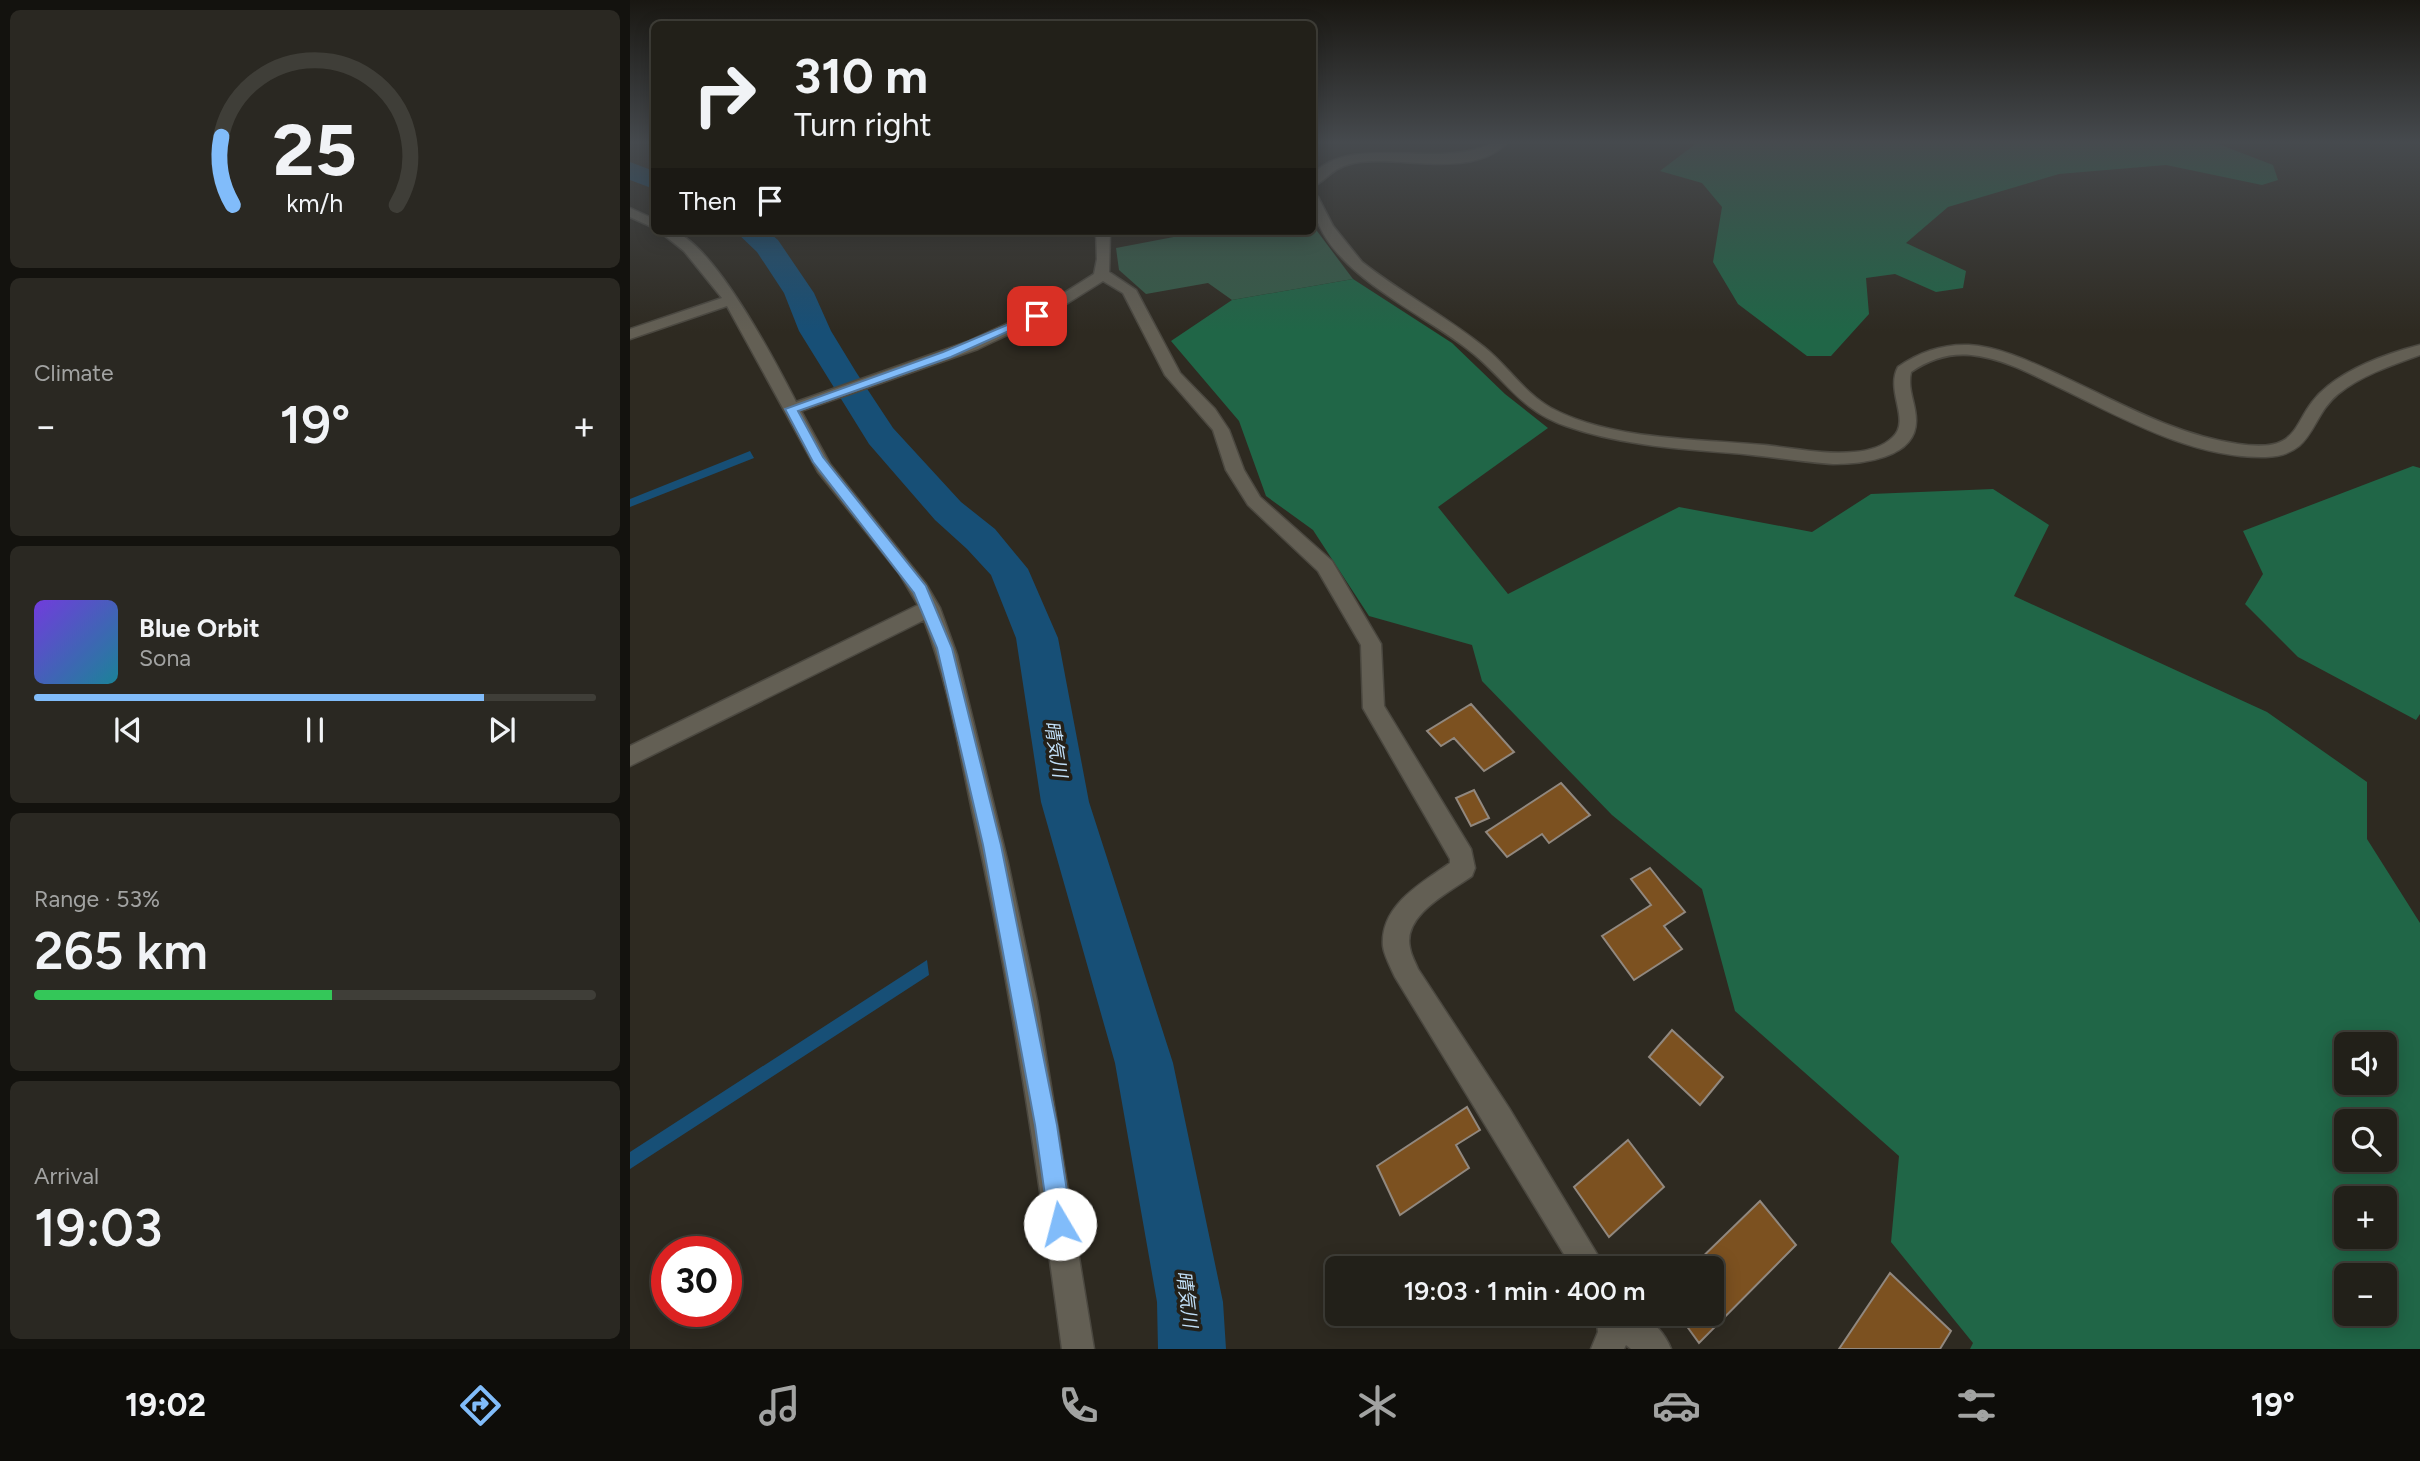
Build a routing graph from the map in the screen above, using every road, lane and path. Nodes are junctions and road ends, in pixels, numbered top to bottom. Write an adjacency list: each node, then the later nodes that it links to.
1 (1316, 206): 9 (street)
2 (630, 212): 3 (street)
3 (651, 222)
4 (673, 235): 7 (street)
5 (1103, 235): 6 (street)
6 (1101, 273): 10 (street); 13 (street)
7 (732, 300): 8 (street); 10 (street)
8 (630, 334)
9 (2420, 350)
10 (791, 409): 11 (street)
11 (930, 608): 12 (street); 15 (street)
12 (630, 757)
13 (1583, 1256)
14 (1611, 1328): 16 (street)
15 (1078, 1349)
16 (1655, 1349)

